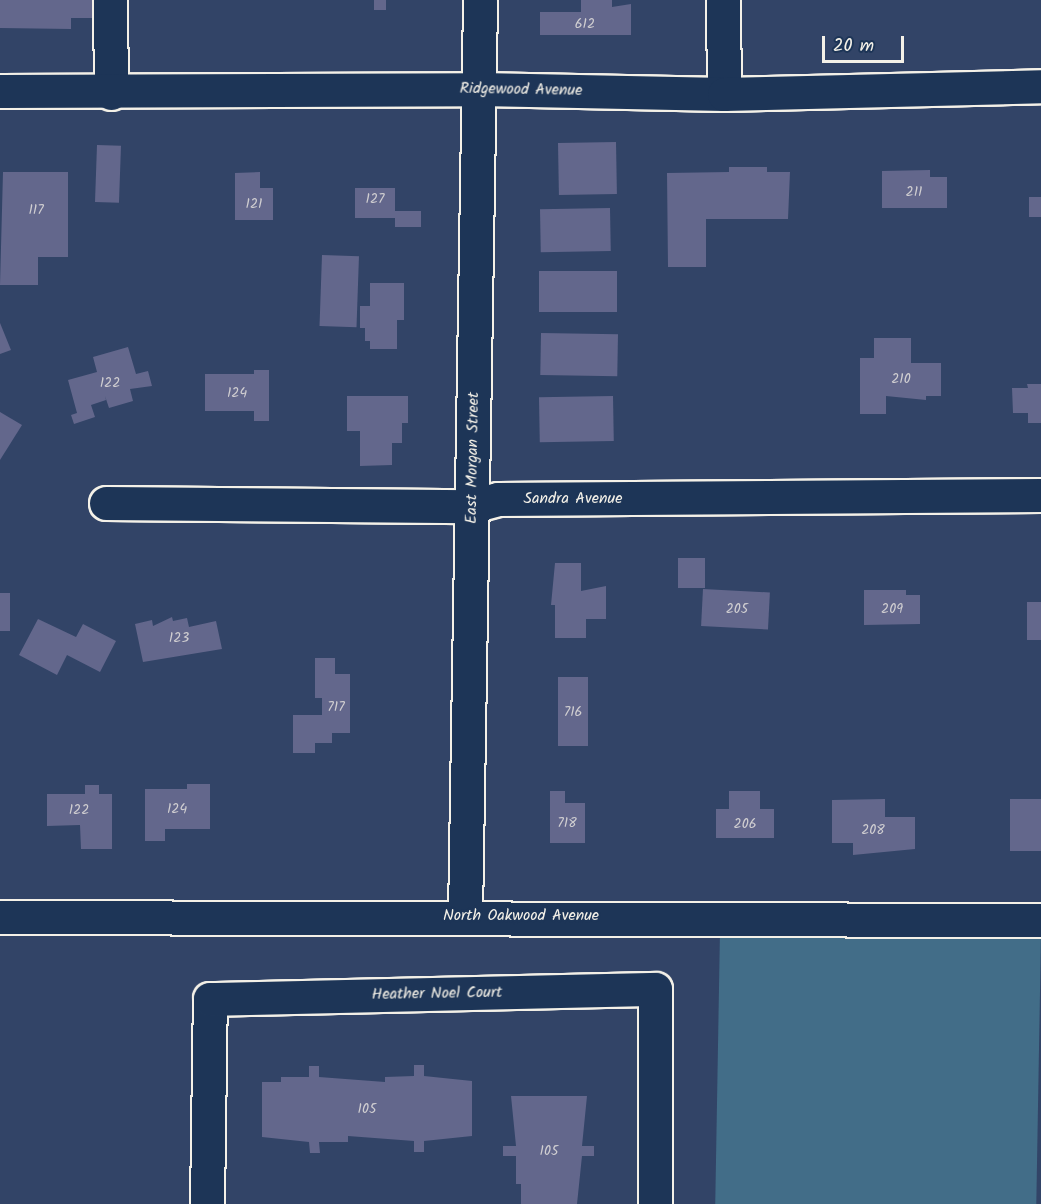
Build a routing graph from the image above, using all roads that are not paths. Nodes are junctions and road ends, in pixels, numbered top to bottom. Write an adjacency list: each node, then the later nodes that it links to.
1 (110, 0): 7 (street)
2 (480, 0): 5 (street, East Morgan Street)
3 (723, 0): 8 (street)
4 (1041, 86): 8 (street, Ridgewood Avenue)
5 (481, 88): 7 (street, Ridgewood Avenue); 8 (street, Ridgewood Avenue); 11 (street, East Morgan Street)
6 (0, 92): 7 (street, Ridgewood Avenue)
7 (111, 93)
8 (724, 94)
9 (1041, 495): 11 (street, Sandra Avenue)
10 (106, 503): 11 (street, Sandra Avenue)
11 (472, 506): 12 (street, East Morgan Street)
12 (465, 916): 13 (street, North Oakwood Avenue); 14 (street, North Oakwood Avenue)
13 (0, 917)
14 (1041, 920)
15 (207, 1204): 16 (street, Heather Noel Court)
16 (655, 1204)

